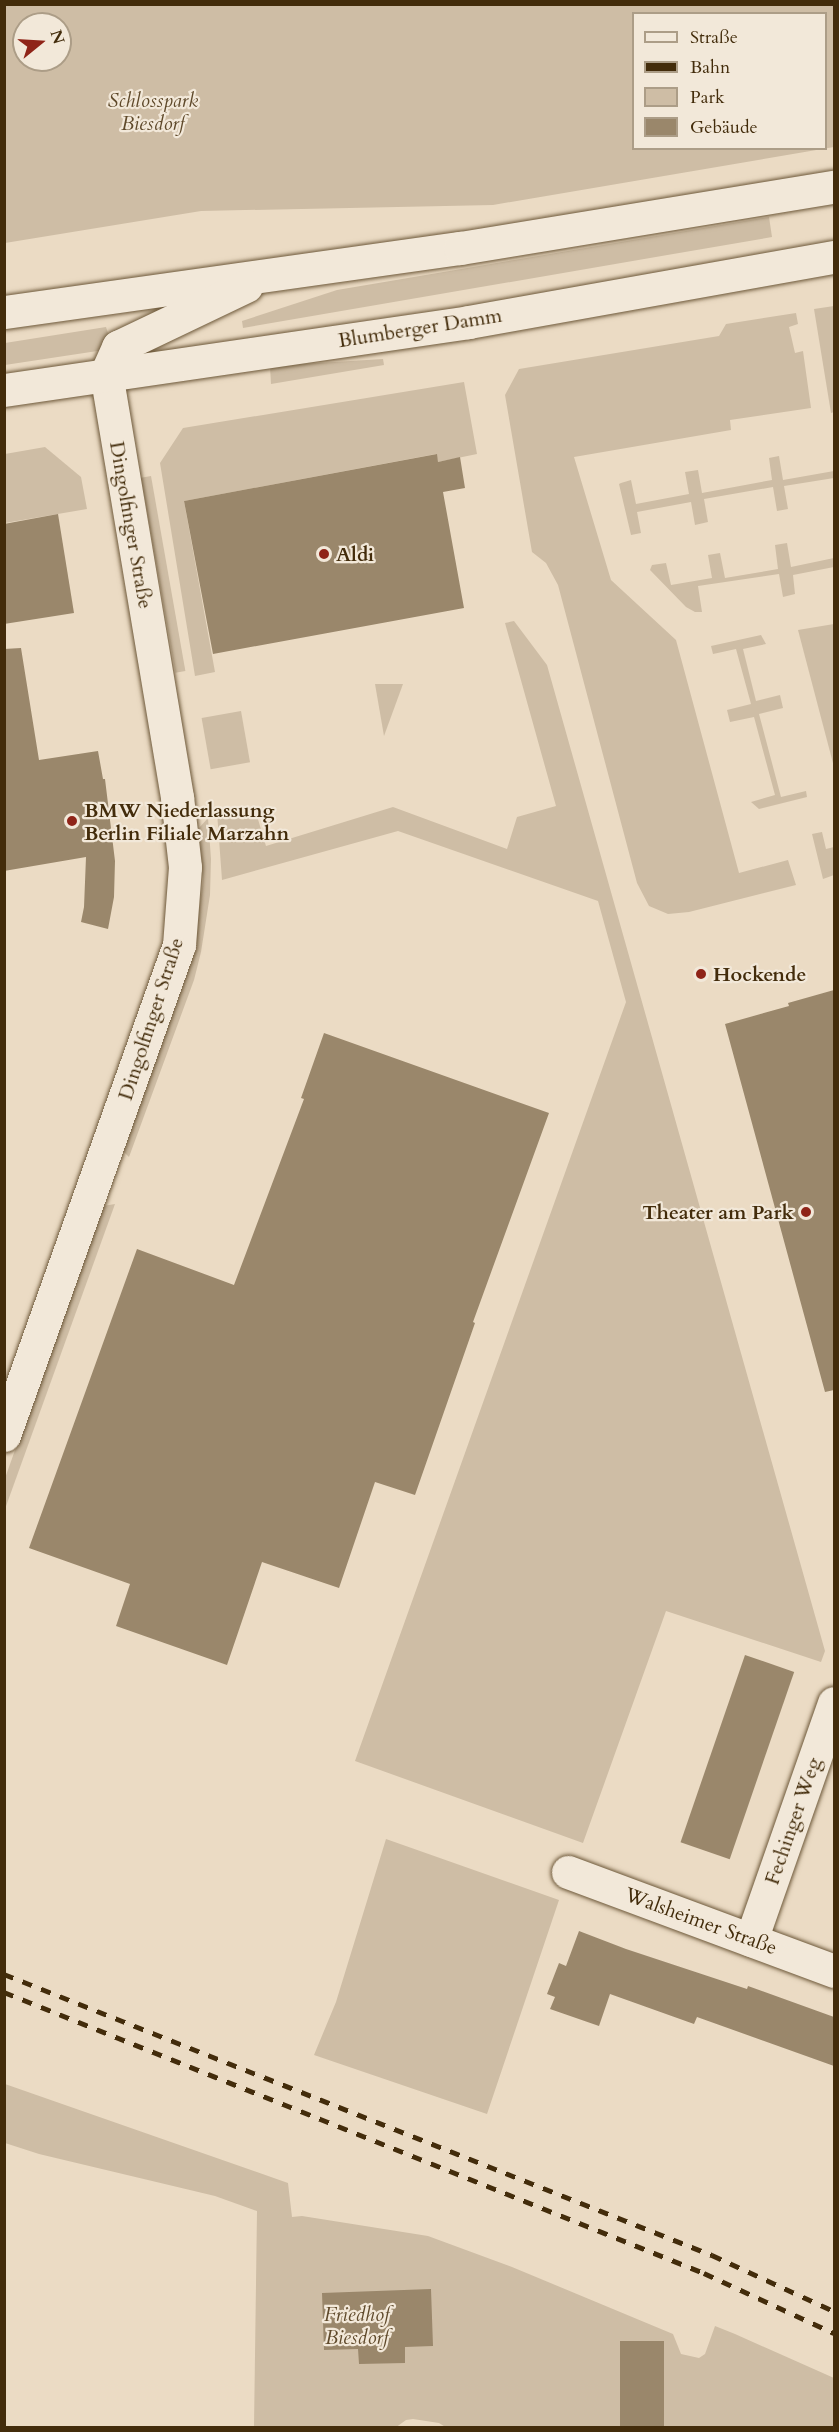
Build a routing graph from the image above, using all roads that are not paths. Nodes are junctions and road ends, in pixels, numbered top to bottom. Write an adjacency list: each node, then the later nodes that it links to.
1 (834, 187): 3 (main road)
2 (834, 257): 5 (main road, Blumberger Damm)
3 (274, 273): 4 (main road); 5 (main road)
4 (4, 312)
5 (106, 374): 6 (main road, Blumberger Damm); 7 (main road, Dingolfinger Straße)
6 (4, 390)
7 (4, 1435)
8 (834, 1702): 10 (main road, Fechinger Weg)
9 (568, 1872): 10 (main road, Walsheimer Straße)
10 (751, 1940): 11 (main road, Walsheimer Straße)
11 (834, 1971)

